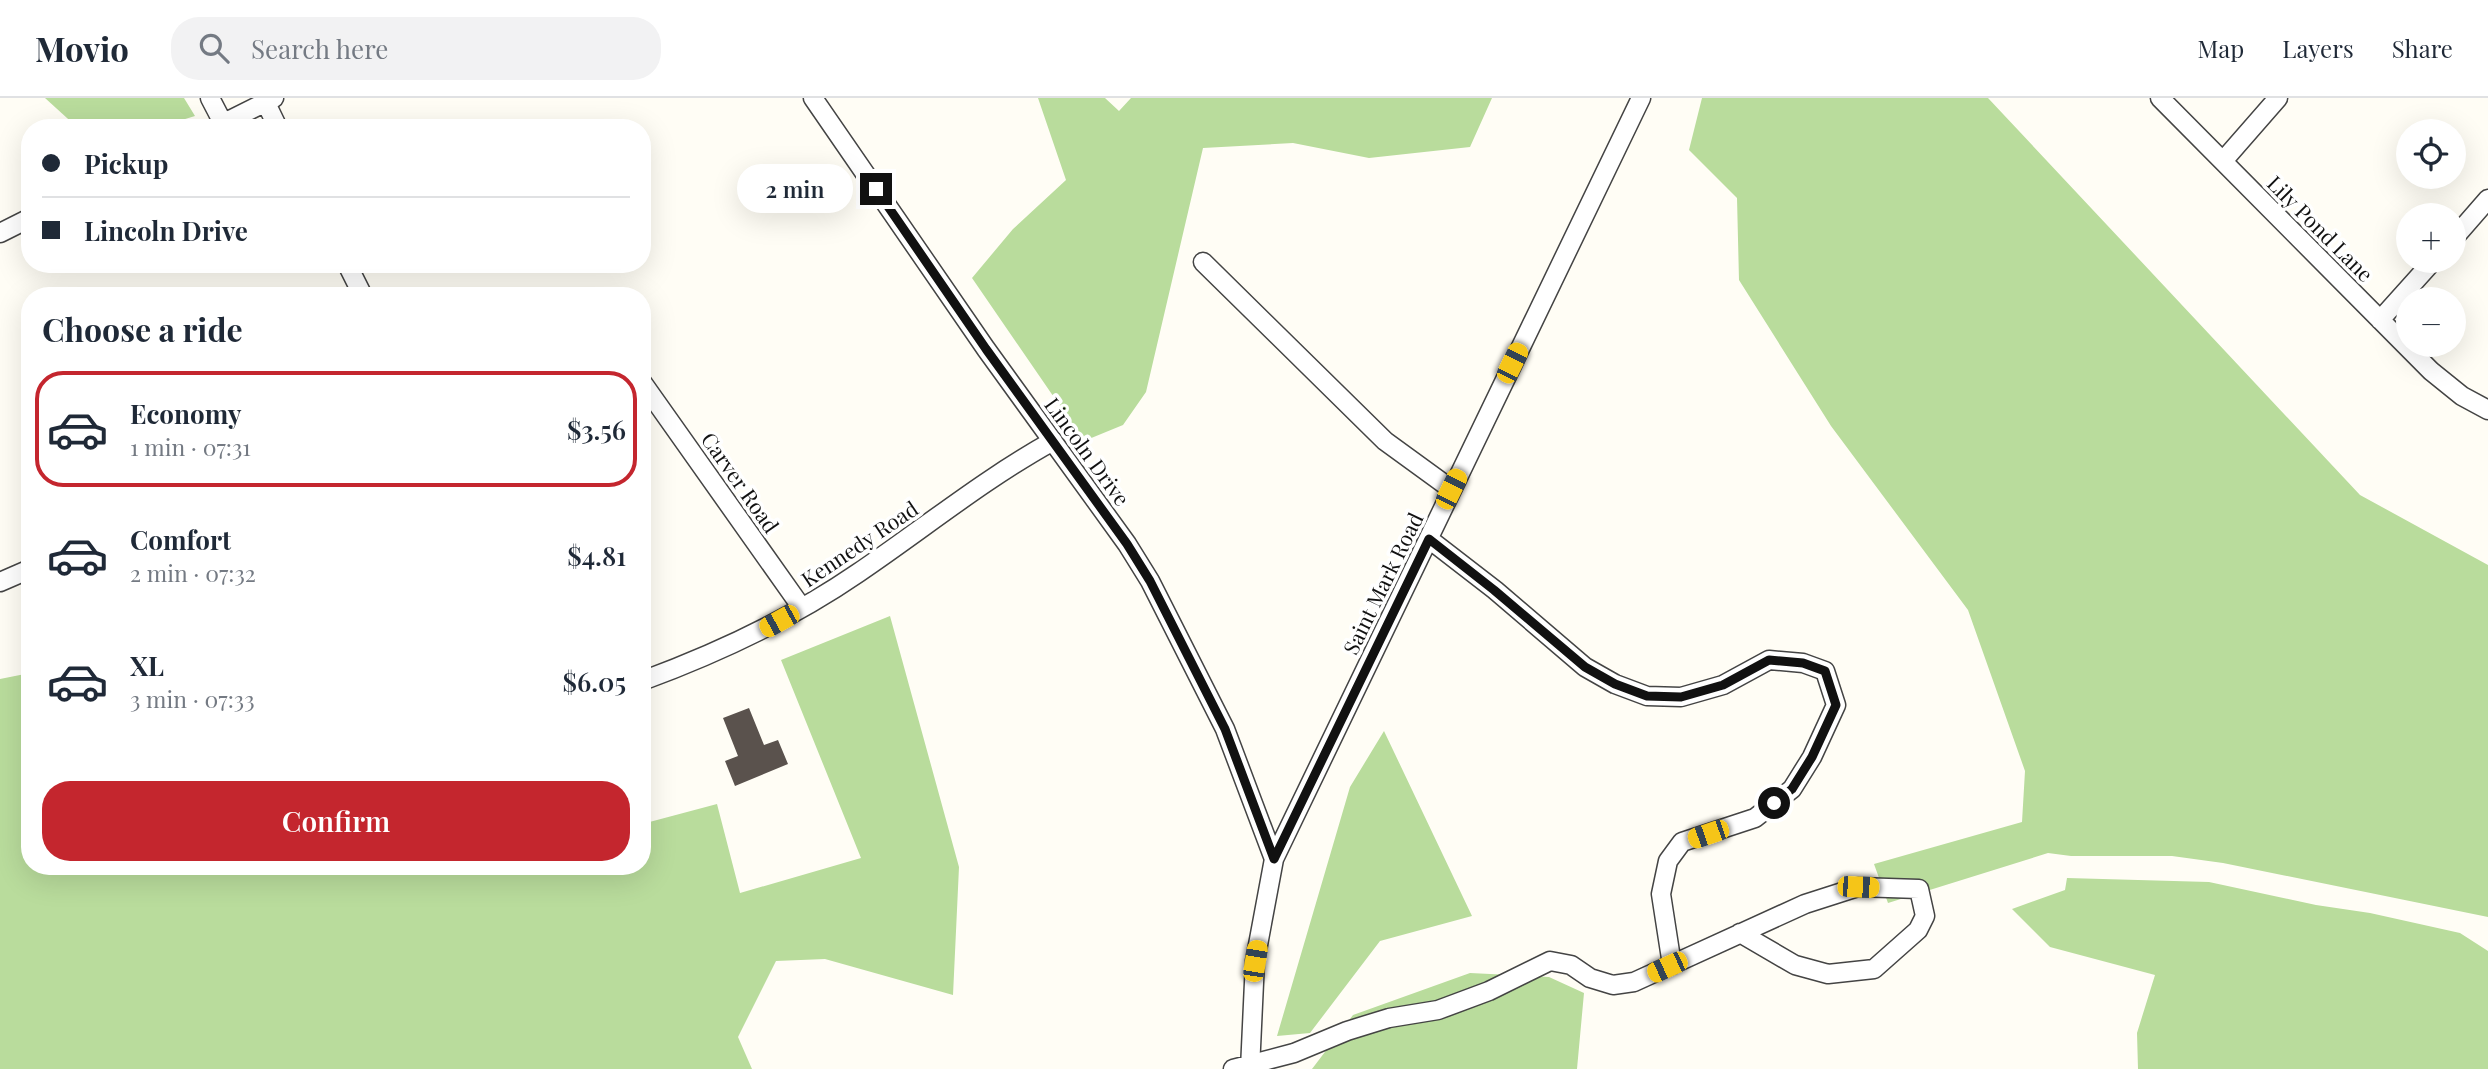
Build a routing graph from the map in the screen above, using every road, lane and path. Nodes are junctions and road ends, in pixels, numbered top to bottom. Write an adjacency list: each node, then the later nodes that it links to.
1 (210, 98): 7 (street)
2 (813, 98): 20 (street, Lincoln Drive)
3 (2160, 98): 10 (street, Lily Pond Lane)
4 (2278, 98): 10 (street)
5 (270, 100): 8 (street); 9 (street)
6 (1634, 103): 21 (street, Saint Mark Road)
7 (217, 119)
8 (231, 119)
9 (275, 119)
10 (2223, 161): 17 (street, Lily Pond Lane)
11 (2488, 200): 13 (street)
12 (21, 222): 14 (street)
13 (2466, 225)
14 (0, 233)
15 (1203, 262): 21 (street)
16 (2422, 273): 17 (street)
17 (2379, 320): 19 (street, Lily Pond Lane)
18 (651, 395): 25 (street, Carver Road)
19 (2488, 410)
20 (1053, 441): 25 (street, Kennedy Road); 27 (street, Lincoln Drive)
21 (1451, 489): 22 (street, Saint Mark Road)
22 (1429, 539): 27 (street, Saint Mark Road); 29 (street)
23 (21, 573): 24 (street)
24 (0, 582)
25 (802, 608): 26 (street, Kennedy Road)
26 (651, 678)
27 (1274, 859): 30 (street, Saint Mark Road)
28 (1740, 933): 28 (street); 29 (street)
29 (1672, 965): 30 (street)
30 (1244, 1067)

